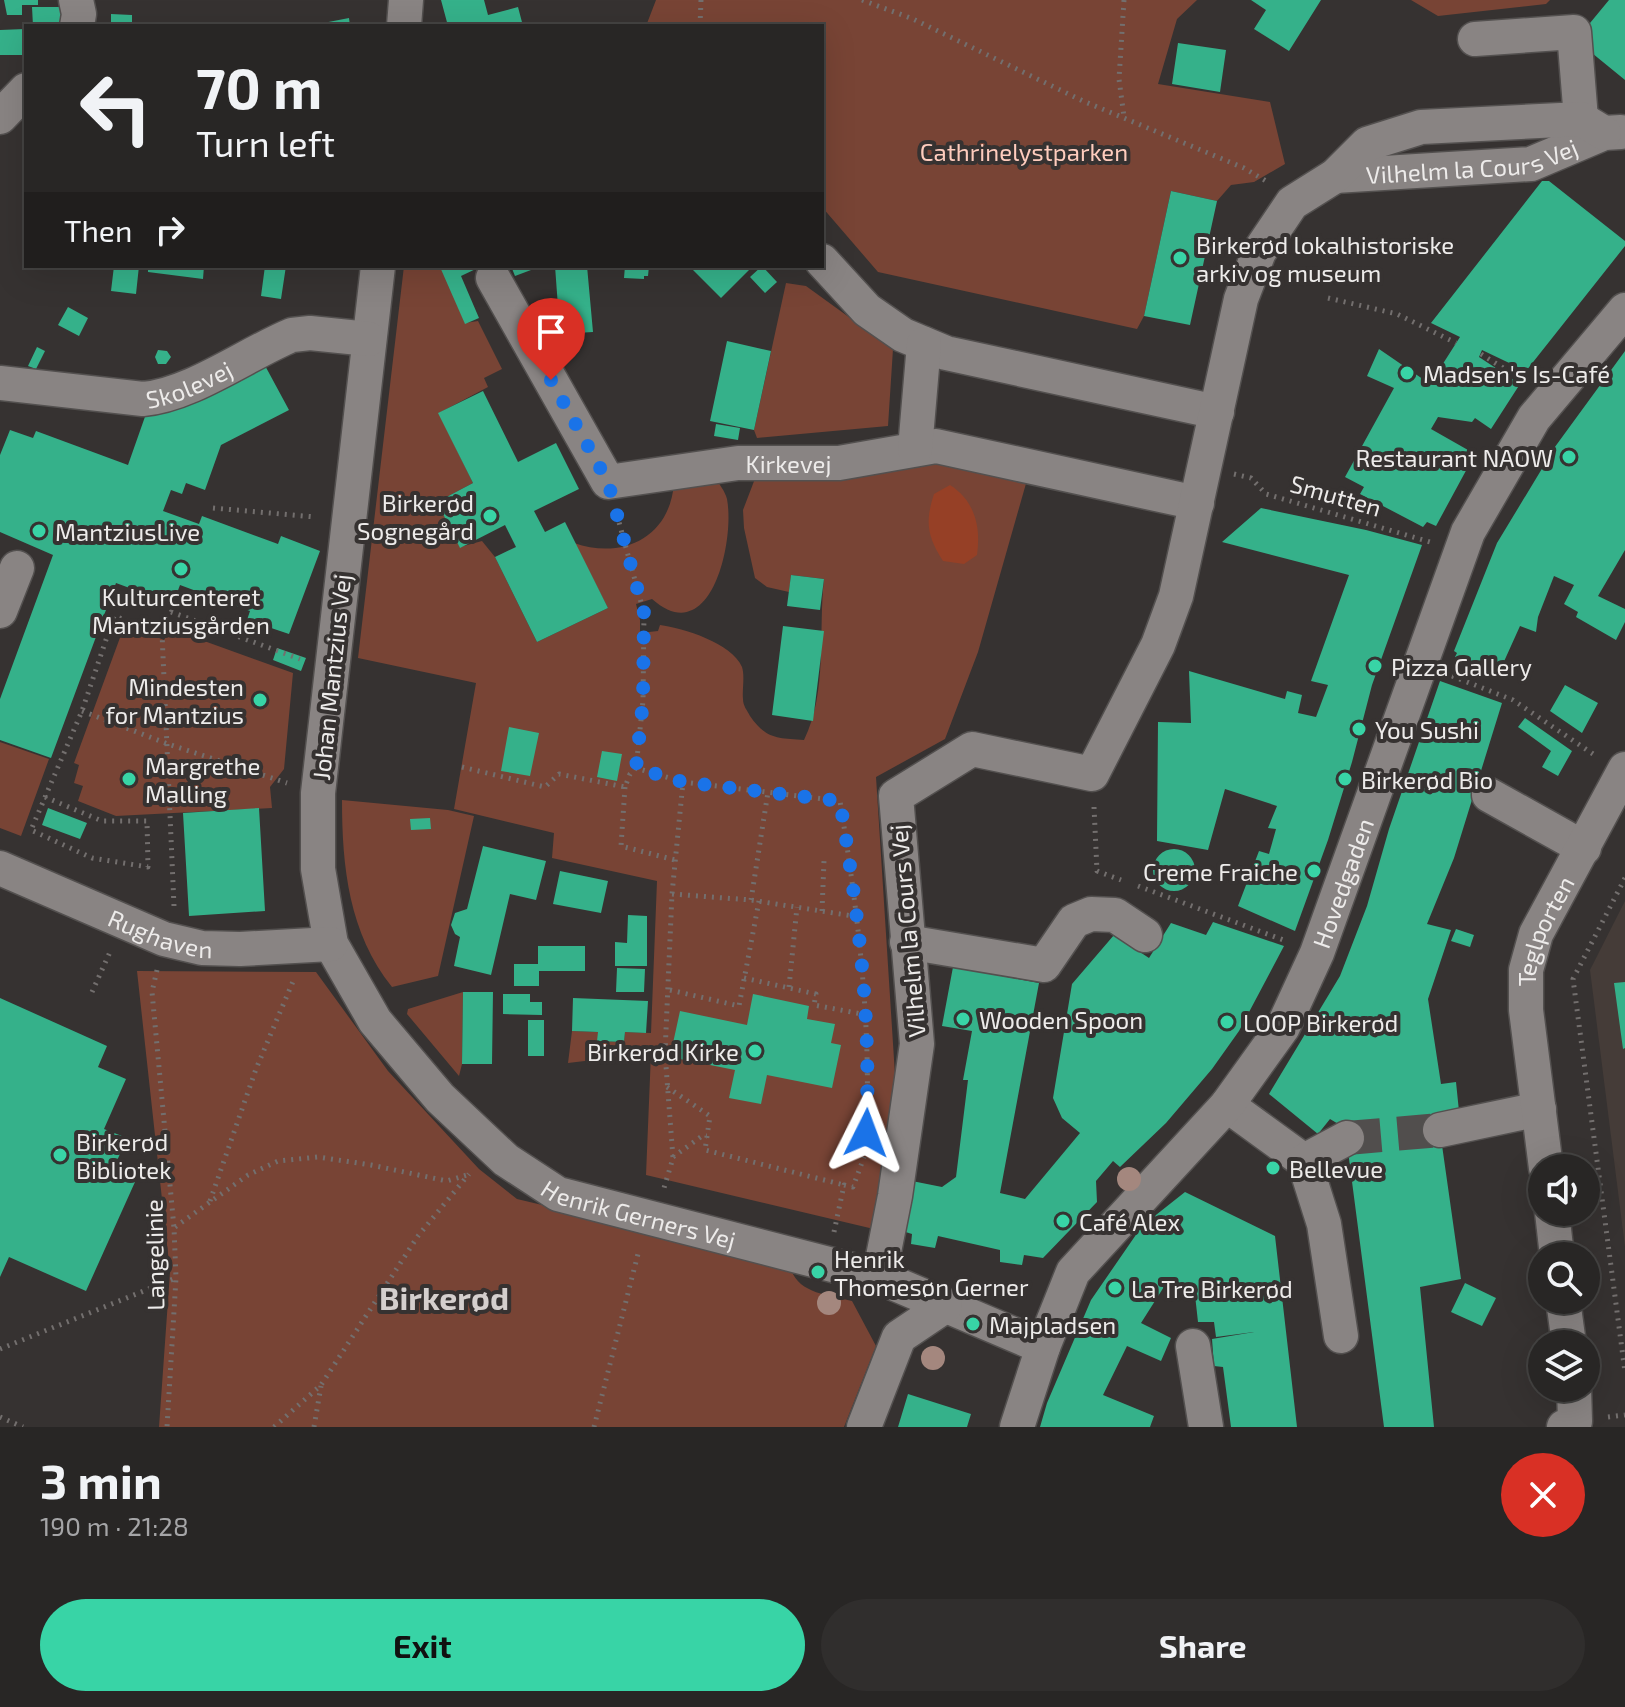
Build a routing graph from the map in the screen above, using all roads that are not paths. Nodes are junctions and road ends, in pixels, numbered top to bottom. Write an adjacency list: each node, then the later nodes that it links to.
1 (76, 0): 3 (street)
2 (406, 0): 4 (street)
3 (77, 24)
4 (404, 24)
5 (1475, 39): 8 (street)
6 (24, 92): 7 (street)
7 (0, 117)
8 (1603, 128): 16 (street, Vilhelm la Cours Vej)
9 (824, 263): 14 (street)
10 (378, 268): 13 (street, Johan Mantzius Vej)
11 (493, 278): 17 (street, Kirkevej)
12 (1625, 310): 29 (street, Hovedgaden)
13 (369, 339): 15 (street, Skolevej); 28 (street, Johan Mantzius Vej)
14 (924, 344): 16 (street); 17 (street)
15 (0, 383)
16 (1217, 412): 18 (street, Vilhelm la Cours Vej)
17 (915, 449): 18 (street, Kirkevej)
18 (1197, 503): 27 (street, Vilhelm la Cours Vej)
19 (17, 568): 20 (street)
20 (0, 611)
21 (1624, 771): 23 (street, Teglporten)
22 (1489, 795): 24 (street)
23 (1614, 820): 24 (street, Teglporten)
24 (1584, 848): 30 (street, Teglporten)
25 (0, 868): 28 (street, Rughaven)
26 (1145, 935): 27 (street)
27 (907, 942): 35 (street, Vilhelm la Cours Vej)
28 (331, 944): 35 (street, Henrik Gerners Vej)
29 (1227, 1105): 34 (street); 39 (street, Hovedgaden)
30 (1539, 1109): 31 (street); 33 (street, Teglporten)
31 (1440, 1130)
32 (1347, 1138): 34 (street)
33 (1544, 1154)
34 (1304, 1161): 37 (street)
35 (879, 1277): 36 (street, Henrik Gerners Vej)
36 (945, 1306): 39 (street, Henrik Gerners Vej); 41 (street)
37 (1341, 1336)
38 (1193, 1346): 43 (street)
39 (1043, 1347): 42 (street, Hovedgaden)
40 (1574, 1402): 44 (street)
41 (870, 1414)
42 (1017, 1427)
43 (1206, 1427)
44 (1564, 1427)

